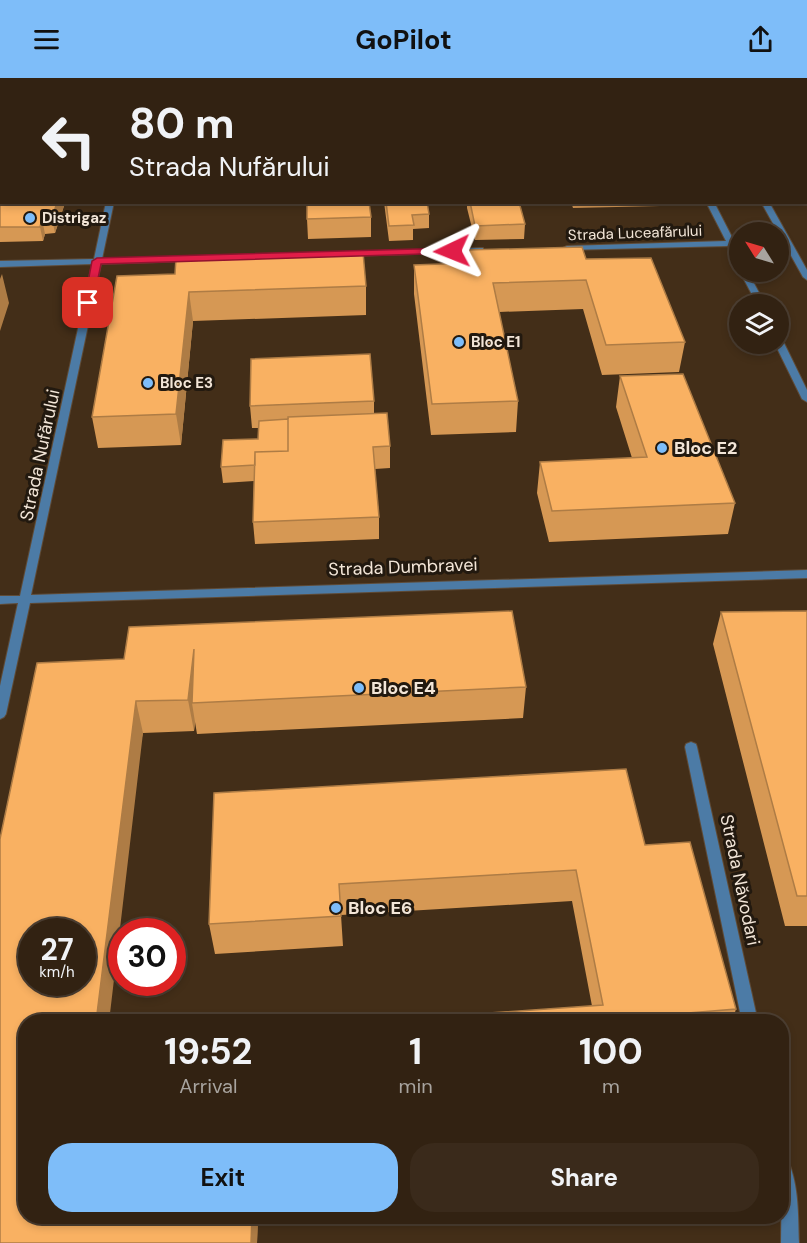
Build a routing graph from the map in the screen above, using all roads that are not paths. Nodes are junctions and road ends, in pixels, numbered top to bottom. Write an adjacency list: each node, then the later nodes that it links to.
1 (110, 204): 12 (street, Strada Nufărului)
2 (711, 204): 5 (street)
3 (766, 204): 4 (street)
4 (774, 222)
5 (729, 233)
6 (729, 243): 7 (street, Strada Luceafărului)
7 (559, 248)
8 (488, 250): 10 (street)
9 (789, 251): 14 (street)
10 (334, 255)
11 (204, 258): 12 (street)
12 (97, 261): 13 (street); 18 (street, Strada Nufărului)
13 (0, 264)
14 (807, 277)
15 (784, 354): 16 (street)
16 (807, 399)
17 (807, 574): 18 (street, Strada Dumbravei)
18 (26, 599): 19 (street, Strada Dumbravei); 20 (street, Strada Nufărului)
19 (0, 600)
20 (0, 714)
21 (691, 747): 22 (street, Strada Năvodari)
22 (748, 1014)
23 (789, 1204): 24 (street)
24 (790, 1243)

